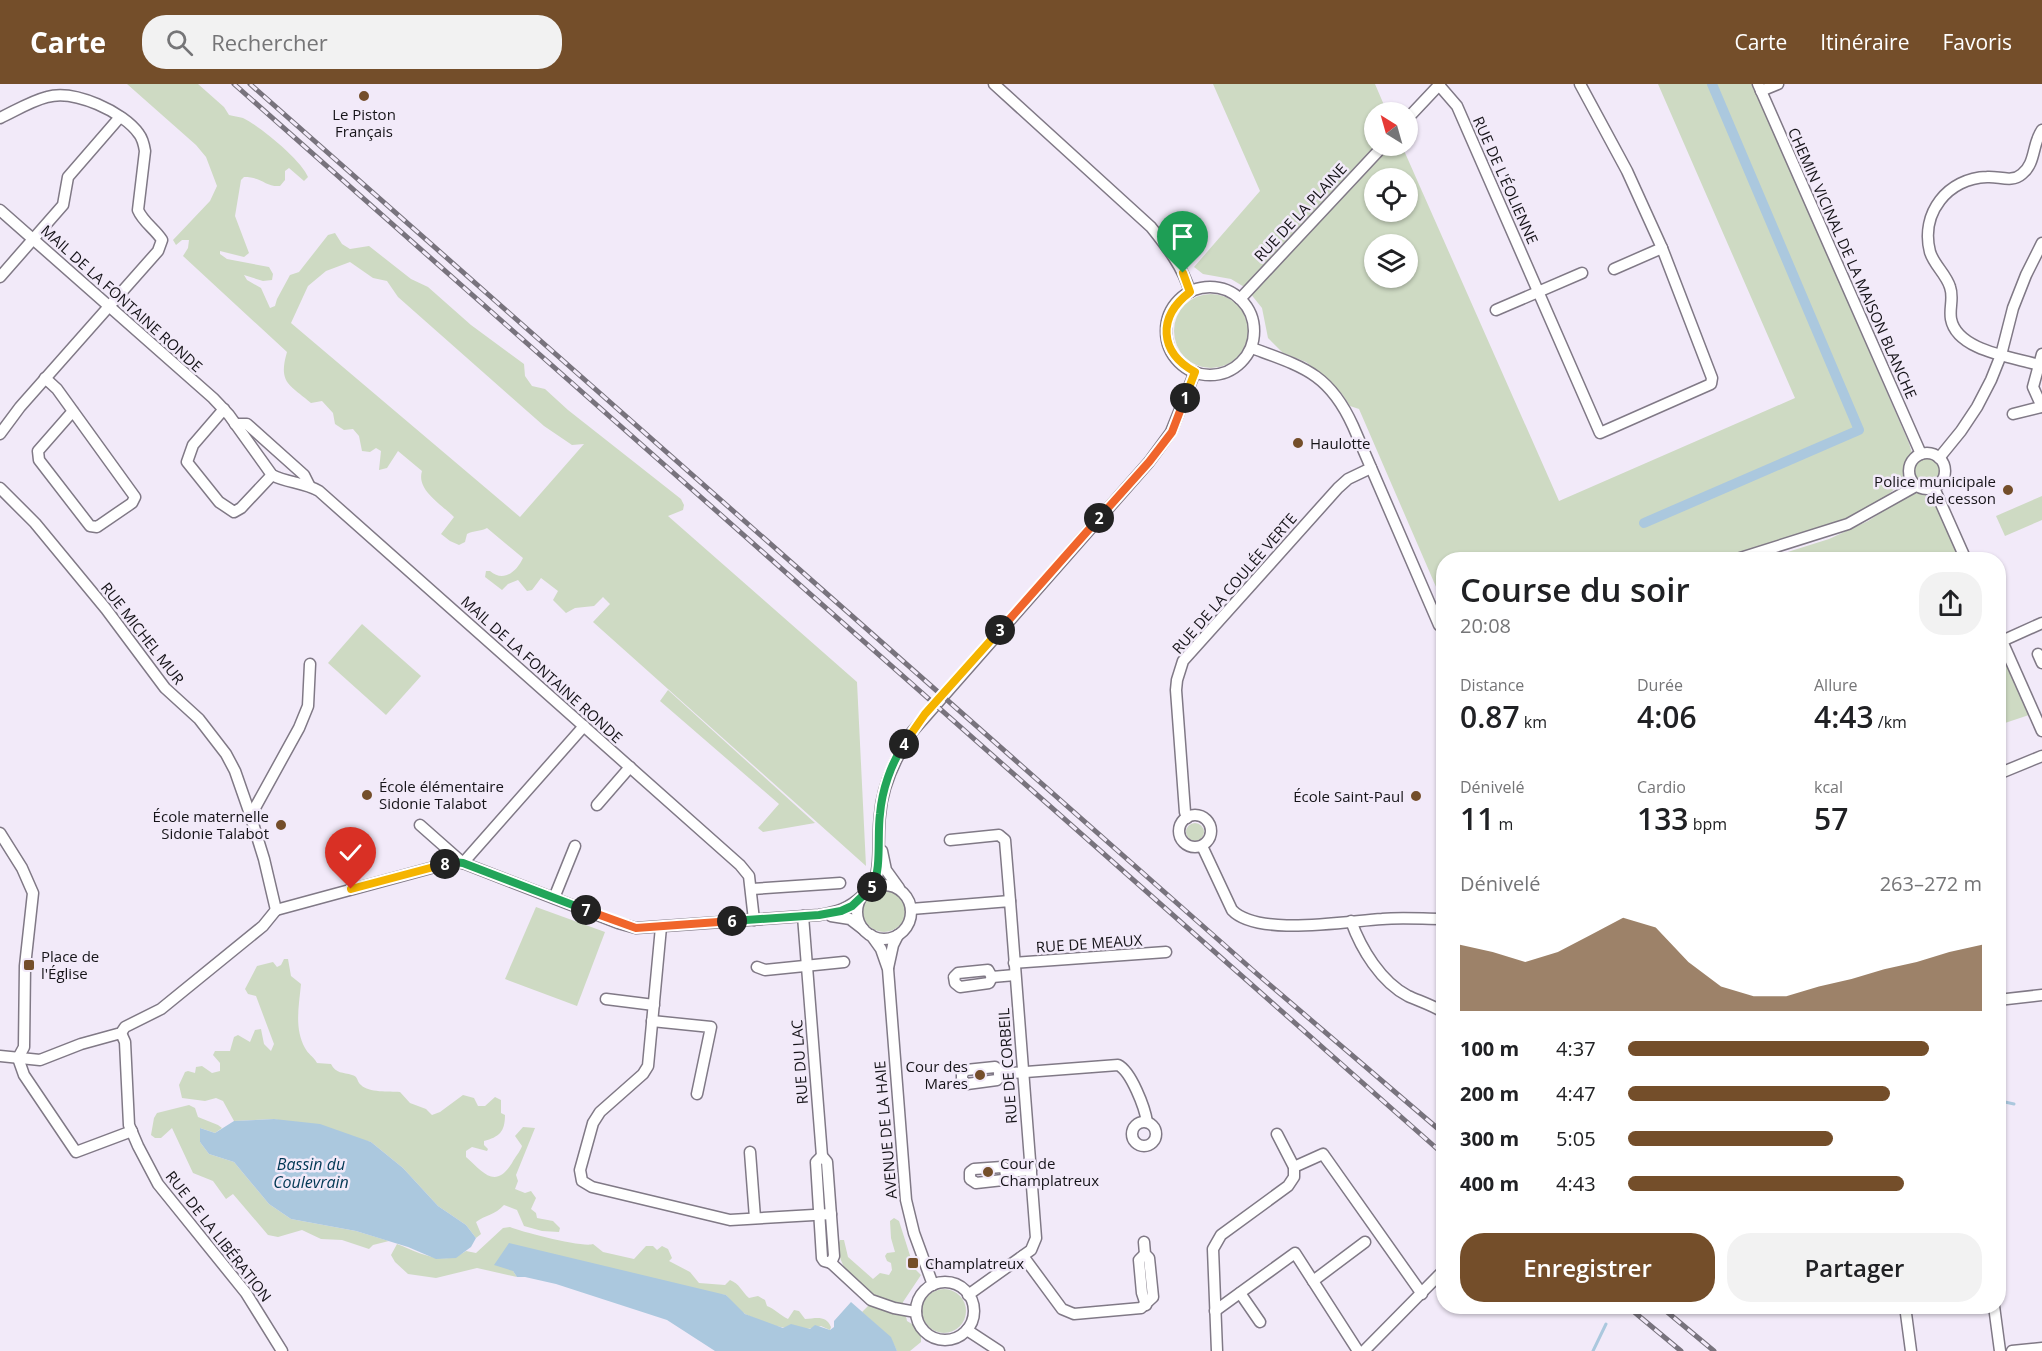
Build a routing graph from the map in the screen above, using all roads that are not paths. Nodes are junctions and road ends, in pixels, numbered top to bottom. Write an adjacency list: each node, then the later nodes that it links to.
1 (994, 84): 18 (street)
2 (1439, 84): 6 (street); 19 (street, RUE DE L'ÉOLIENNE)
3 (1580, 84): 14 (street, RUE DE L'ÉOLIENNE)
4 (1778, 84): 5 (street)
5 (1760, 87): 35 (street, CHEMIN VICINAL DE LA MAISON BLANCHE)
6 (1418, 107)
7 (120, 117): 8 (street); 12 (street); 21 (street)
8 (0, 118)
9 (2042, 129): 25 (street)
10 (1374, 156): 20 (street, RUE DE LA PLAINE)
11 (0, 210): 12 (street, MAIL DE LA FONTAINE RONDE)
12 (33, 239): 17 (street); 21 (street, MAIL DE LA FONTAINE RONDE)
13 (2042, 243): 25 (street)
14 (1662, 248): 15 (street); 19 (street, RUE DE L'ÉOLIENNE)
15 (1614, 269)
16 (1582, 273): 19 (street)
17 (0, 277)
18 (1190, 292): 20 (street); 27 (street)
19 (1538, 292): 22 (street)
20 (1240, 299): 23 (street)
21 (109, 307): 28 (street); 30 (street, MAIL DE LA FONTAINE RONDE)
22 (1496, 310)
23 (1252, 348): 27 (street); 37 (street)
24 (2042, 354): 26 (street)
25 (2001, 355): 26 (street); 36 (street)
26 (2039, 365): 29 (street)
27 (1195, 372): 56 (street)
28 (45, 378): 31 (street); 34 (street)
29 (2042, 407): 32 (street)
30 (224, 409): 33 (street, MAIL DE LA FONTAINE RONDE); 38 (street)
31 (73, 411): 31 (street)
32 (2013, 414)
33 (235, 424): 38 (street, MAIL DE LA FONTAINE RONDE); 39 (street)
34 (0, 434)
35 (1920, 454): 36 (street); 40 (street)
36 (1939, 458): 42 (street)
37 (1371, 468): 45 (street); 58 (street, RUE DE LA COULÉE VERTE)
38 (272, 475): 39 (street, MAIL DE LA FONTAINE RONDE)
39 (309, 485): 50 (street, MAIL DE LA FONTAINE RONDE)
40 (1916, 486): 42 (street); 43 (street)
41 (0, 488): 57 (street, RUE MICHEL MUR)
42 (1934, 488): 44 (street)
43 (1759, 552)
44 (1962, 552)
45 (1436, 618)
46 (2042, 623): 47 (street)
47 (2006, 635)
48 (2006, 650): 51 (street)
49 (310, 664): 57 (street)
50 (584, 726): 53 (street, MAIL DE LA FONTAINE RONDE); 64 (street)
51 (2042, 731)
52 (2042, 756): 54 (street)
53 (630, 767): 55 (street); 66 (street, MAIL DE LA FONTAINE RONDE)
54 (2006, 771)
55 (597, 806)
56 (880, 812): 67 (street); 68 (street)
57 (249, 814): 72 (street, RUE MICHEL MUR)
58 (1187, 818): 63 (street, RUE DE LA COULÉE VERTE); 63 (street)
59 (420, 825): 64 (street)
60 (0, 832): 97 (street)
61 (950, 840): 70 (street, RUE DE CORBEIL)
62 (575, 846): 69 (street)
63 (1202, 846): 77 (street)
64 (463, 863): 69 (street); 72 (street)
65 (840, 883): 66 (street)
66 (752, 889): 76 (street, MAIL DE LA FONTAINE RONDE)
67 (867, 892): 68 (street); 73 (street); 79 (street)
68 (905, 894): 71 (street)
69 (554, 898): 78 (street)
70 (1010, 901): 71 (street); 83 (street, RUE DE CORBEIL)
71 (911, 909): 80 (street)
72 (276, 910): 95 (street)
73 (819, 915): 74 (street); 79 (street)
74 (803, 916): 76 (street); 84 (street, RUE DU LAC)
75 (1436, 919): 77 (street)
76 (754, 920): 78 (street)
77 (1351, 921): 93 (street)
78 (661, 927): 92 (street)
79 (868, 933): 80 (street); 86 (street, AVENUE DE LA HAIE)
80 (898, 935): 86 (street, AVENUE DE LA HAIE)
81 (1166, 952): 83 (street, RUE DE MEAUX)
82 (844, 962): 84 (street)
83 (1014, 963): 87 (street, RUE DE CORBEIL)
84 (807, 966): 85 (street); 108 (street, RUE DU LAC)
85 (757, 967)
86 (888, 969): 115 (street, AVENUE DE LA HAIE)
87 (1015, 975): 88 (street); 98 (street, RUE DE CORBEIL)
88 (992, 977)
89 (2042, 995): 91 (street)
90 (606, 999): 92 (street)
91 (2006, 999)
92 (654, 1005): 94 (street)
93 (1436, 1009)
94 (652, 1022): 100 (street); 109 (street)
95 (121, 1033): 97 (street); 102 (street, RUE DE LA LIBÉRATION)
96 (0, 1056): 97 (street)
97 (18, 1058): 102 (street)
98 (1023, 1072): 99 (street); 101 (street); 106 (street, RUE DE CORBEIL)
99 (999, 1074)
100 (697, 1094)
101 (1147, 1122)
102 (132, 1131): 126 (street, RUE DE LA LIBÉRATION)
103 (1277, 1134): 105 (street)
104 (750, 1152): 109 (street)
105 (1294, 1167): 117 (street); 119 (street)
106 (1030, 1170): 107 (street); 112 (street, RUE DE CORBEIL)
107 (1006, 1172)
108 (825, 1214): 109 (street); 120 (street, RUE DU LAC)
109 (755, 1218)
110 (1144, 1242): 112 (street)
111 (1365, 1242): 114 (street)
112 (1023, 1256): 118 (street, RUE DE CORBEIL)
113 (1436, 1279): 117 (street)
114 (1313, 1281): 116 (street); 129 (street)
115 (933, 1285): 118 (street); 120 (street)
116 (1240, 1293): 119 (street); 123 (street)
117 (1422, 1294): 130 (street)
118 (968, 1295): 124 (street)
119 (1215, 1311): 128 (street)
120 (916, 1312): 124 (street)
121 (1906, 1314): 131 (street)
122 (1995, 1314): 132 (street)
123 (1260, 1322)
124 (967, 1330): 127 (street)
125 (2042, 1348): 133 (street)
126 (282, 1351)
127 (999, 1351)
128 (1216, 1351)
129 (1358, 1351)
130 (1364, 1351)
131 (1911, 1351)
132 (2000, 1351)
133 (2012, 1351)

